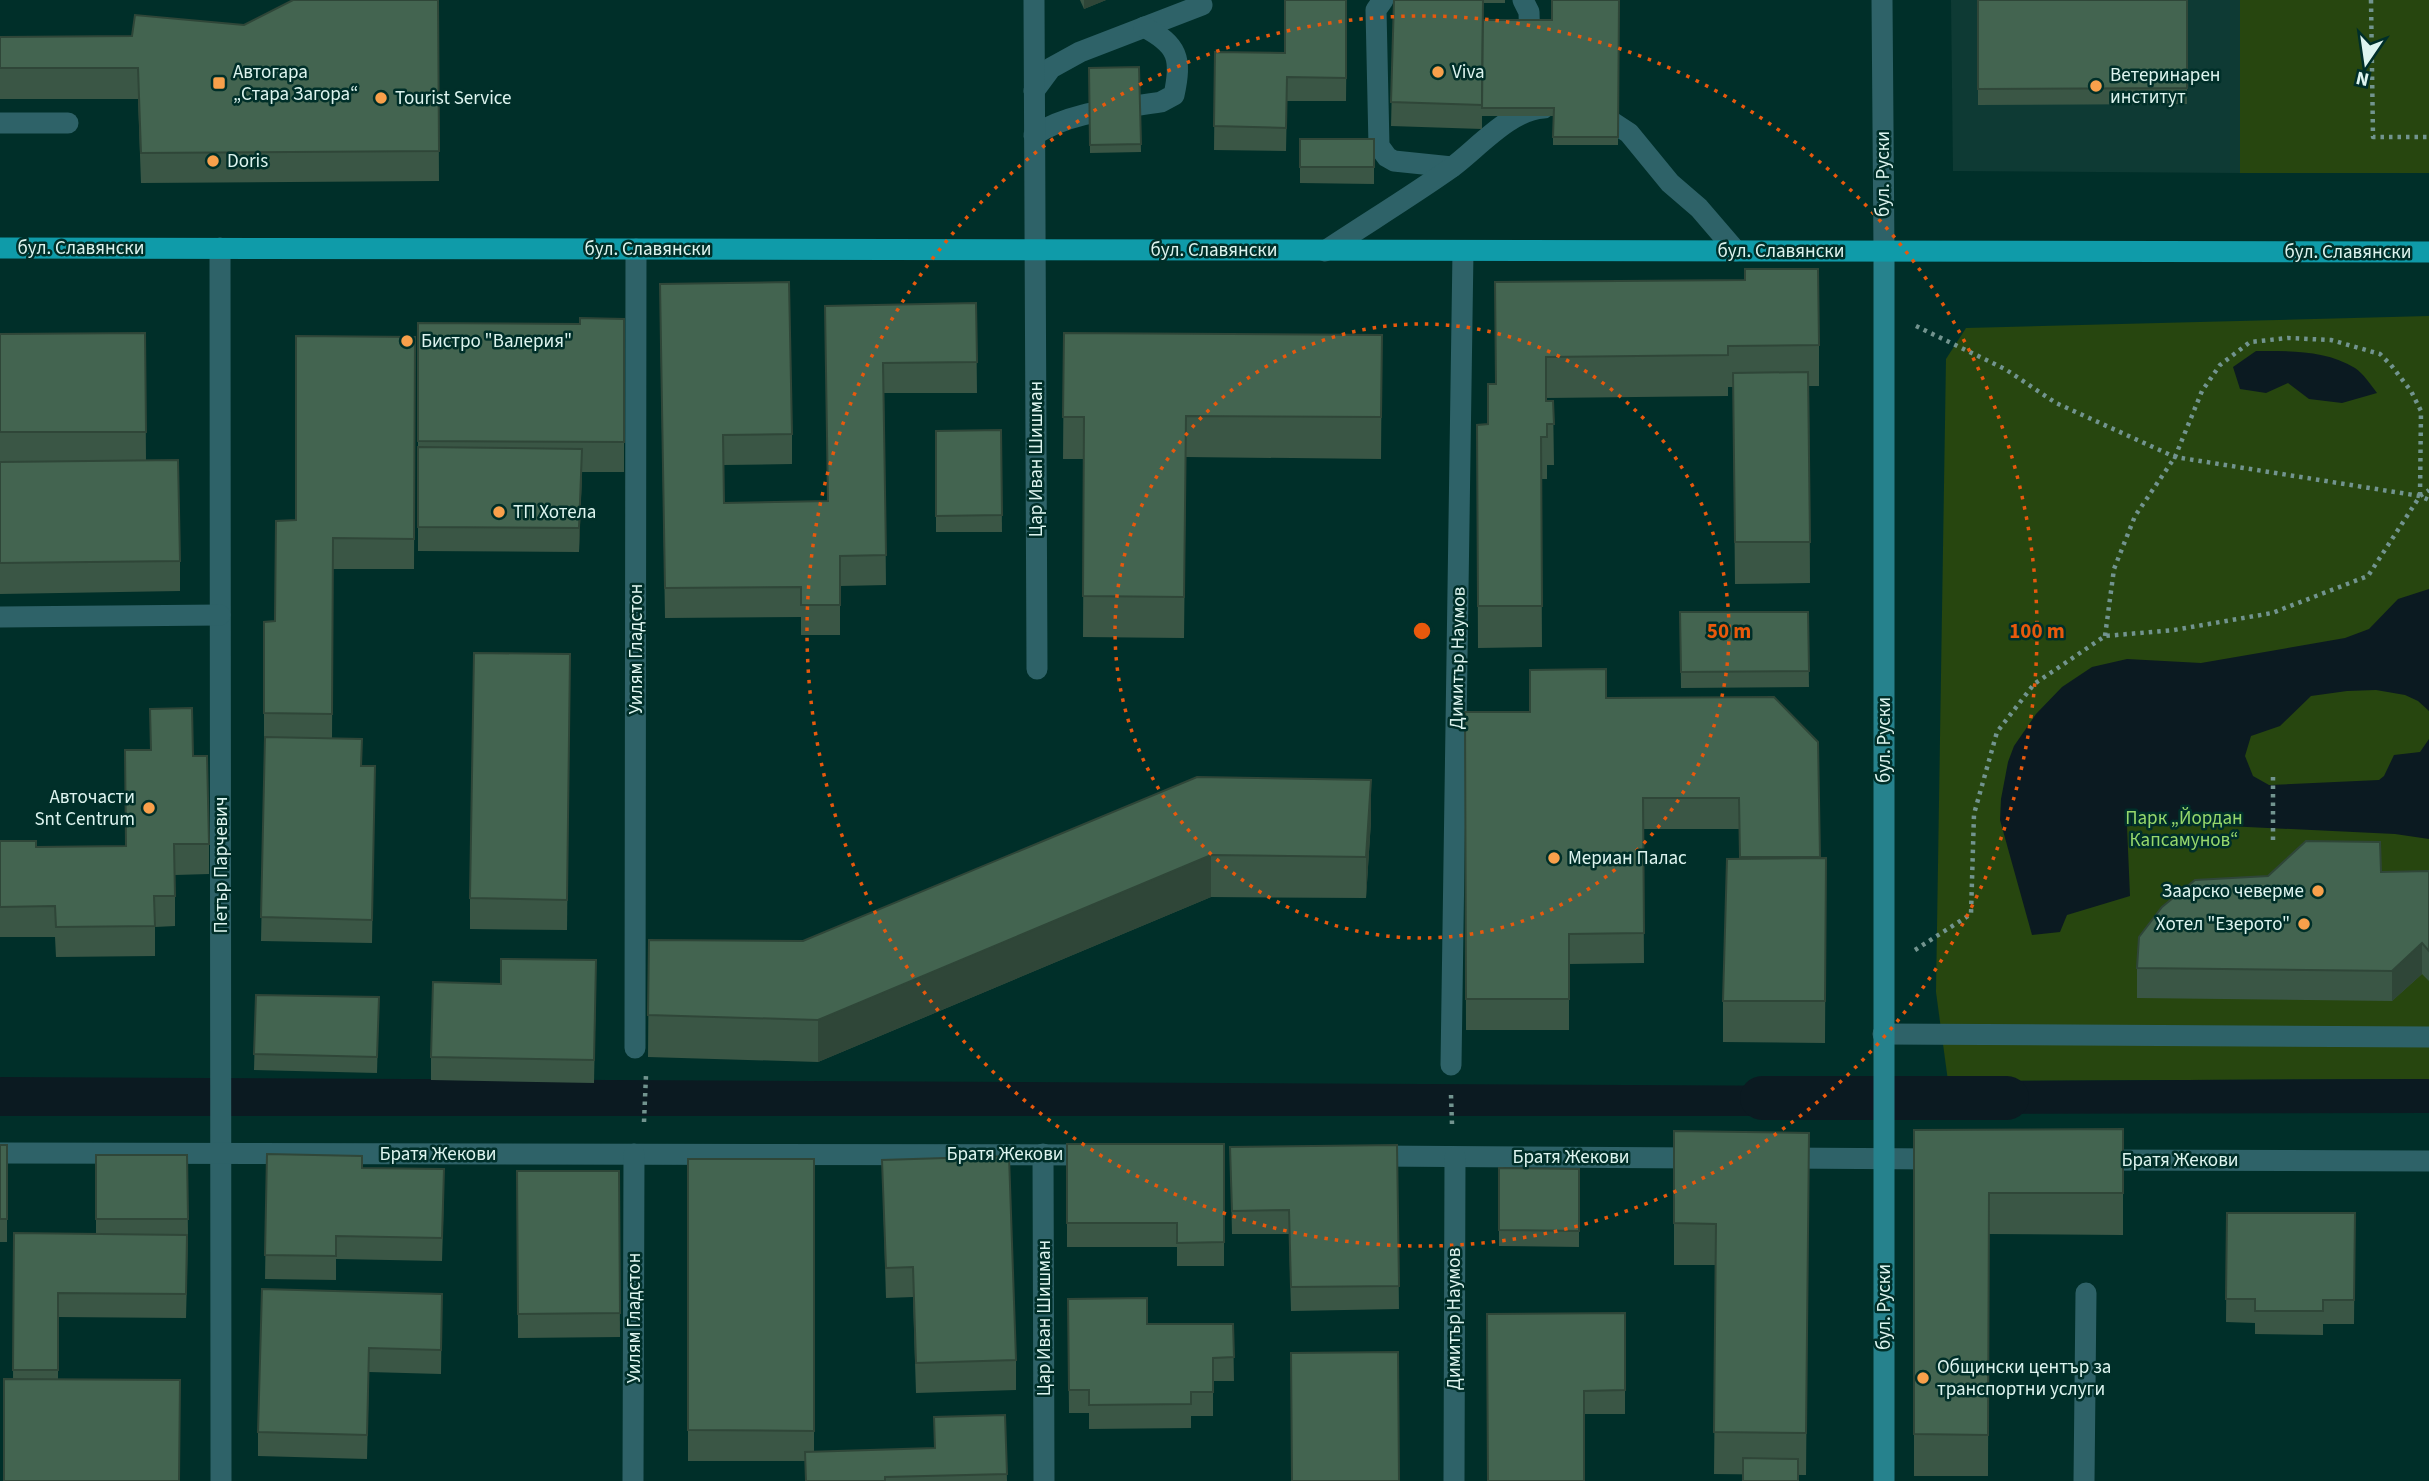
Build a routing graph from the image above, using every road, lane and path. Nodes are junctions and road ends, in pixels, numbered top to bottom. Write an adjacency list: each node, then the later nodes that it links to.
1 (1034, 0): 9 (street, Цар Иван Шишман)
2 (1383, 0): 14 (street)
3 (1523, 0): 8 (street)
4 (1882, 0): 22 (street, бул. Руски)
5 (2371, 0): 13 (path)
6 (1202, 5): 7 (street)
7 (1144, 27): 9 (street); 12 (street)
8 (1530, 67)
9 (1034, 91): 12 (street, Цар Иван Шишман)
10 (68, 122): 11 (street)
11 (0, 123)
12 (1034, 135): 18 (street, Цар Иван Шишман)
13 (2429, 136)
14 (1452, 167): 19 (street); 21 (street)
15 (0, 248): 16 (main road, бул. Славянски)
16 (220, 248): 17 (main road, бул. Славянски); 29 (street, Петър Парчевич)
17 (636, 249): 18 (main road, бул. Славянски); 38 (street, Уилям Гладстон)
18 (1035, 250): 19 (main road, бул. Славянски); 32 (street, Цар Иван Шишман)
19 (1325, 251): 20 (main road, бул. Славянски)
20 (1464, 251): 21 (main road, бул. Славянски); 39 (street, Димитър Наумов)
21 (1736, 251): 22 (main road, бул. Славянски)
22 (1884, 252): 23 (main road, бул. Славянски); 24 (street, бул. Руски)
23 (2429, 252)
24 (1884, 310): 25 (path); 35 (street, бул. Руски)
25 (2175, 457): 27 (path); 27 (path); 31 (path)
26 (2429, 490): 27 (path)
27 (2420, 496): 28 (path); 31 (path)
28 (2429, 500)
29 (220, 615): 30 (street); 43 (street, Петър Парчевич)
30 (0, 617)
31 (2105, 636): 35 (path)
32 (1037, 669)
33 (2273, 777): 34 (path)
34 (2273, 840)
35 (1884, 969): 36 (street, бул. Руски)
36 (1883, 1034): 37 (street); 51 (street, бул. Руски)
37 (2429, 1037)
38 (635, 1048)
39 (1451, 1065)
40 (646, 1073): 41 (path)
41 (645, 1118)
42 (0, 1153): 43 (street, Братя Жекови)
43 (221, 1154): 44 (street, Братя Жекови); 56 (street, Петър Парчевич)
44 (634, 1154): 45 (street, Братя Жекови); 57 (street, Уилям Гладстон)
45 (1044, 1154): 46 (street, Братя Жекови); 58 (street, Цар Иван Шишман)
46 (1112, 1155)
47 (1345, 1156): 48 (street, Братя Жекови)
48 (1455, 1157): 49 (street, Братя Жекови); 59 (street, Димитър Наумов)
49 (1717, 1158)
50 (1759, 1158): 51 (street)
51 (1884, 1159): 52 (street); 60 (street, бул. Руски)
52 (1954, 1159)
53 (2079, 1160): 54 (street, Братя Жекови)
54 (2429, 1161)
55 (2086, 1293): 61 (street)
56 (221, 1481)
57 (633, 1481)
58 (1044, 1481)
59 (1454, 1481)
60 (1884, 1481)
61 (2084, 1481)

